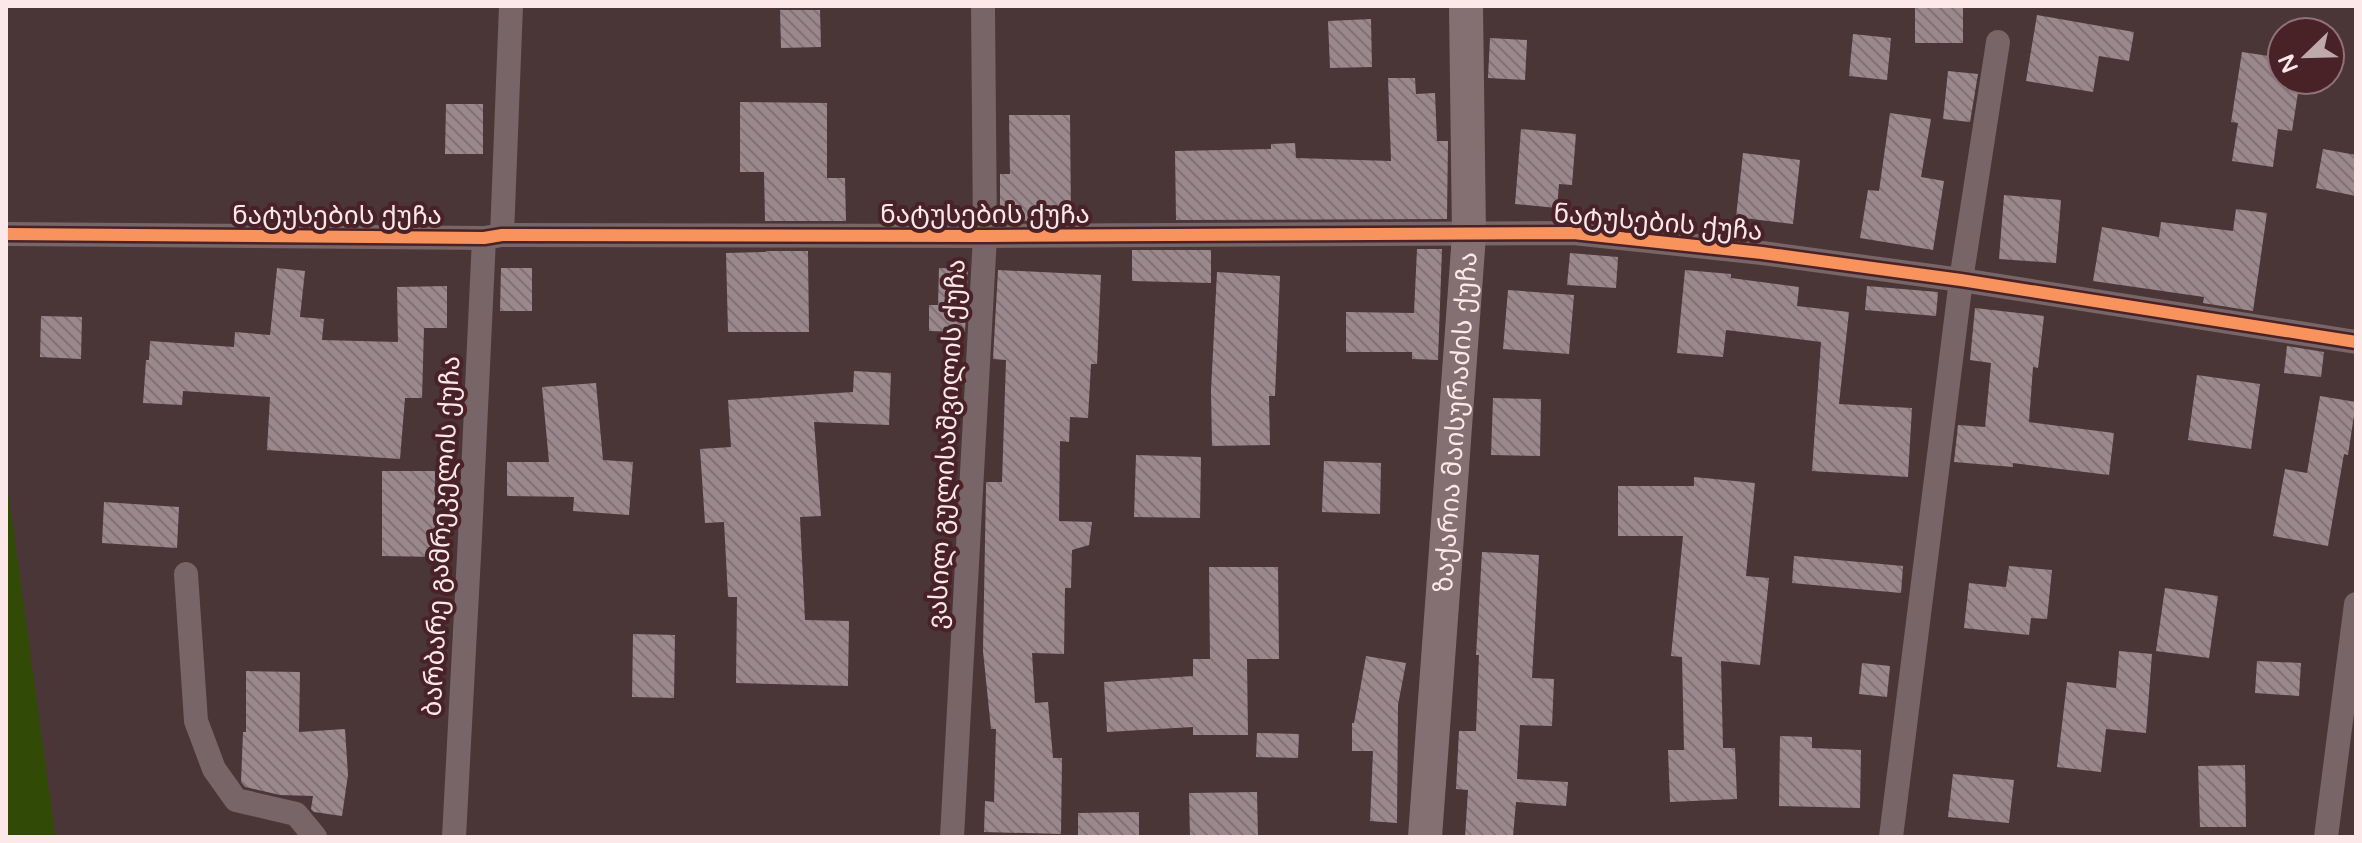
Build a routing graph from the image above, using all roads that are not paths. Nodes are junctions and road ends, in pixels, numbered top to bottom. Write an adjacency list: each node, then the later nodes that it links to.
1 (511, 6): 7 (street, ბარბარე გამრეკელის ქუჩა)
2 (983, 6): 8 (street, ვასილ გულისაშვილის ქუჩა)
3 (1466, 6): 6 (street, ზაქარია მაისურაძის ქუჩა)
4 (1998, 42): 9 (street)
5 (6, 234): 7 (street, ნატუსების ქუჩა)
6 (1469, 235): 8 (street, ნატუსების ქუჩა); 9 (street, ნატუსების ქუჩა); 16 (street, ზაქარია მაისურაძის ქუჩა)
7 (493, 236): 8 (street, ნატუსების ქუჩა); 14 (street, ბარბარე გამრეკელის ქუჩა)
8 (985, 236): 15 (street, ვასილ გულისაშვილის ქუჩა)
9 (1961, 280): 10 (street, ნატუსების ქუჩა); 17 (street)
10 (2356, 342)
11 (186, 574): 13 (street)
12 (2356, 604): 18 (street)
13 (315, 837)
14 (454, 837)
15 (952, 837)
16 (1425, 837)
17 (1891, 837)
18 (2326, 837)

